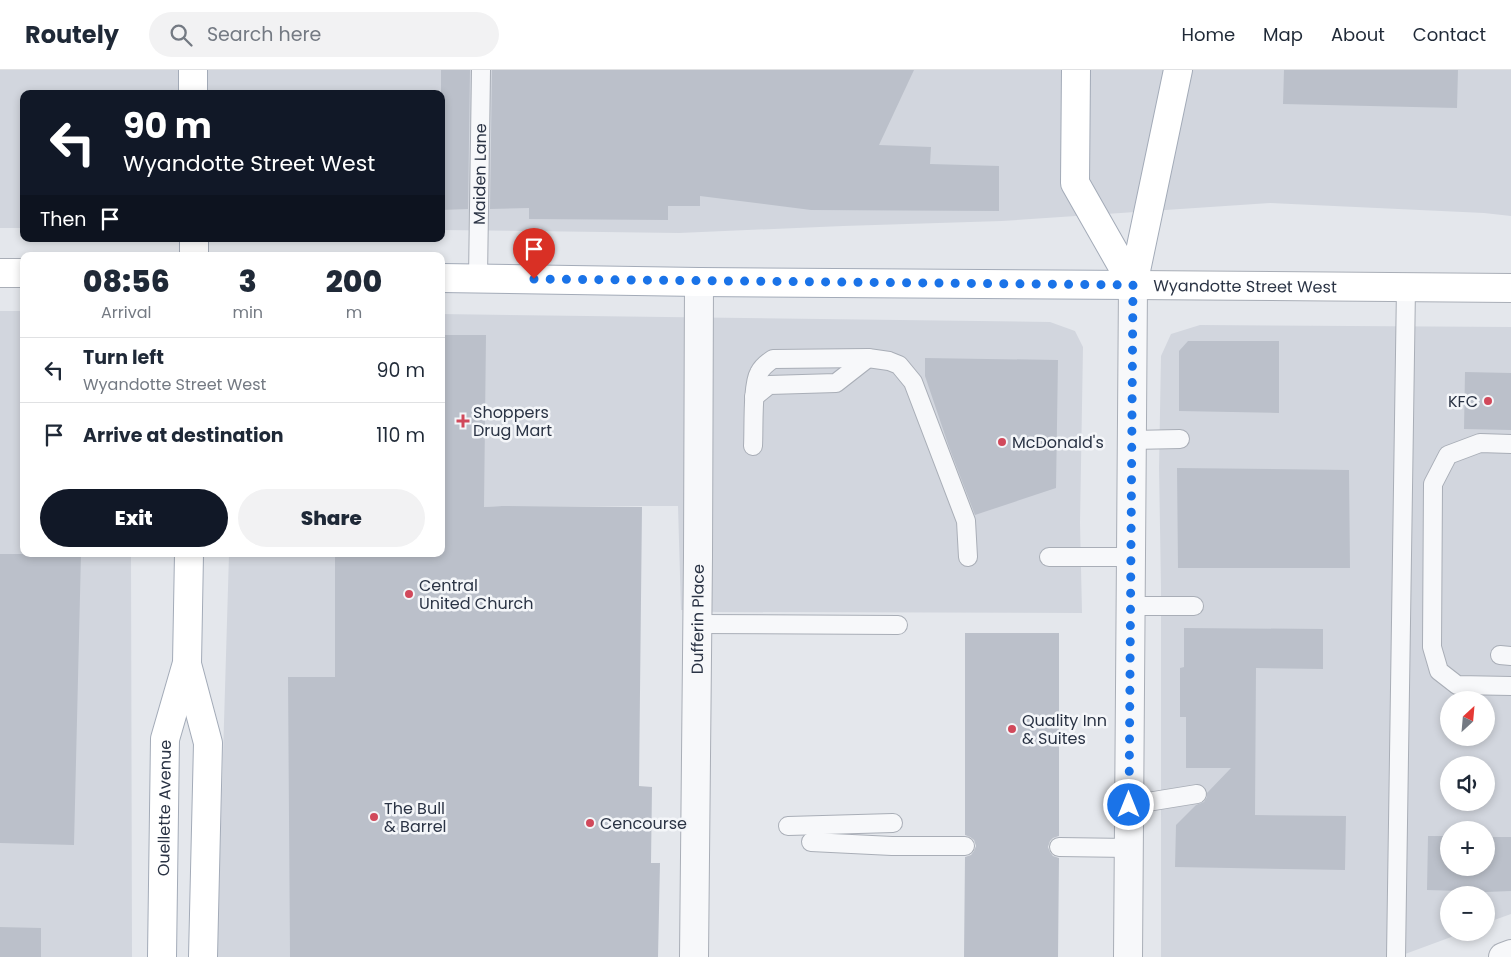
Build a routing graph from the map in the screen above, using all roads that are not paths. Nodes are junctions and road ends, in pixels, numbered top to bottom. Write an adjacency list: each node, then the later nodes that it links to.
1 (193, 70): 5 (main road)
2 (481, 70): 9 (lane, Maiden Lane)
3 (1076, 70): 11 (main road)
4 (1178, 70): 11 (main road)
5 (193, 90)
6 (0, 273): 7 (main road)
7 (20, 273)
8 (445, 278): 9 (main road, Wyandotte Street West)
9 (478, 278): 10 (main road, Wyandotte Street West)
10 (699, 282): 11 (main road, Wyandotte Street West); 26 (street, Dufferin Place)
11 (1133, 285): 12 (main road, Wyandotte Street West); 17 (street)
12 (1406, 287): 13 (main road, Wyandotte Street West); 43 (lane)
13 (1511, 288)
14 (868, 358): 15 (lane); 15 (lane); 21 (lane)
15 (754, 397): 19 (lane)
16 (1180, 439): 17 (lane)
17 (1132, 440): 23 (street)
18 (1511, 444): 29 (lane)
19 (753, 446)
20 (189, 557): 28 (main road, Ouellette Avenue)
21 (968, 557)
22 (1049, 557): 23 (lane)
23 (1131, 557): 24 (street)
24 (1130, 606): 25 (lane); 31 (street)
25 (1194, 606)
26 (697, 624): 27 (lane); 41 (street, Dufferin Place)
27 (898, 625)
28 (187, 663): 39 (main road, Ouellette Avenue); 40 (main road, Ouellette Avenue)
29 (1511, 686)
30 (1196, 794): 31 (lane)
31 (1129, 805): 37 (street)
32 (893, 823): 33 (lane)
33 (788, 826)
34 (812, 842): 35 (lane)
35 (965, 846)
36 (1058, 847): 37 (lane)
37 (1128, 848): 42 (street)
38 (1511, 954): 44 (street)
39 (162, 957)
40 (203, 957)
41 (694, 957)
42 (1128, 957)
43 (1396, 957)
44 (1504, 957)

